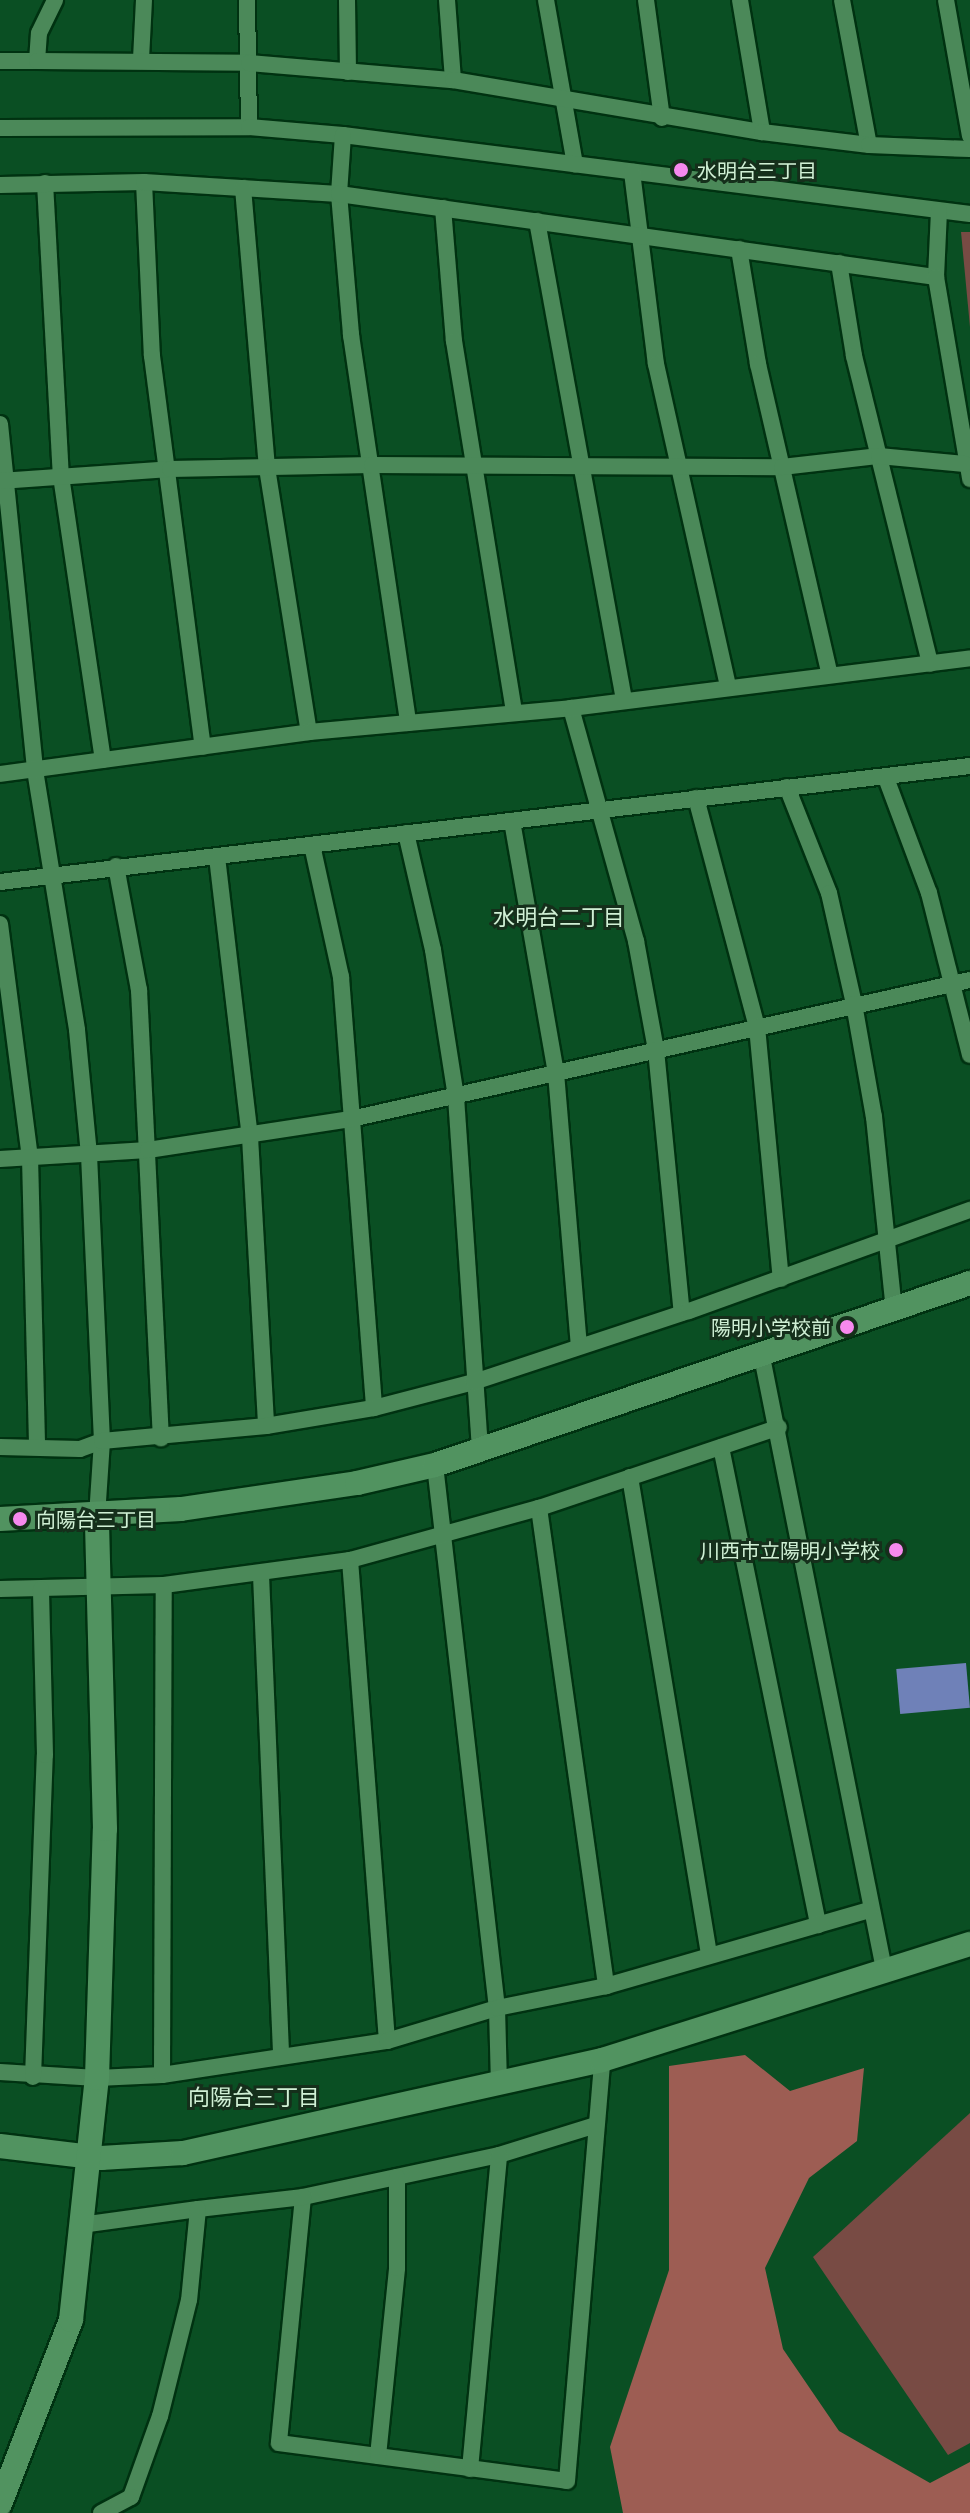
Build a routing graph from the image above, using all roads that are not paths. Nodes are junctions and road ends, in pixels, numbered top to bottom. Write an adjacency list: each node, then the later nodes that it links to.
1 (55, 0): 13 (street)
2 (144, 0): 11 (street)
3 (247, 0): 14 (street)
4 (347, 0): 15 (street)
5 (447, 0): 16 (street)
6 (546, 0): 17 (street)
7 (646, 0): 18 (street)
8 (740, 0): 21 (street)
9 (842, 0): 24 (street)
10 (946, 0): 23 (street)
11 (141, 59): 13 (street); 14 (street)
12 (0, 61): 13 (street)
13 (37, 61)
14 (249, 63): 15 (street); 19 (street)
15 (348, 72): 16 (street)
16 (453, 80): 17 (street)
17 (560, 97): 18 (street); 26 (street)
18 (662, 118): 21 (street)
19 (249, 127): 20 (street); 22 (street)
20 (0, 128)
21 (762, 132): 24 (street)
22 (343, 135): 26 (street); 32 (street)
23 (970, 136)
24 (869, 145): 25 (street)
25 (970, 149)
26 (575, 164): 27 (street)
27 (632, 172): 34 (street); 37 (street)
28 (144, 182): 29 (street); 31 (street); 49 (street)
29 (45, 183): 30 (street); 51 (street)
30 (0, 185)
31 (243, 188): 32 (street); 48 (street)
32 (339, 194): 33 (street); 45 (street)
33 (443, 208): 36 (street); 44 (street)
34 (939, 211): 35 (street); 40 (street)
35 (970, 214)
36 (537, 221): 37 (street); 43 (street)
37 (640, 235): 38 (street); 46 (street)
38 (739, 249): 39 (street); 47 (street)
39 (839, 263): 40 (street); 42 (street)
40 (936, 277): 50 (street)
41 (0, 424): 52 (street)
42 (879, 456): 47 (street); 50 (street); 54 (street)
43 (580, 463): 44 (street); 46 (street); 57 (street)
44 (476, 464): 45 (street); 59 (street)
45 (372, 465): 48 (street); 60 (street)
46 (681, 465): 47 (street); 56 (street)
47 (782, 467): 55 (street)
48 (267, 468): 49 (street); 61 (street)
49 (170, 469): 51 (street); 62 (street)
50 (968, 472)
51 (61, 476): 52 (street); 63 (street)
52 (2, 480): 65 (street)
53 (970, 658): 54 (street)
54 (930, 664): 55 (street)
55 (830, 675): 56 (street)
56 (728, 687): 57 (street)
57 (624, 700): 58 (street)
58 (571, 708): 59 (street); 70 (street)
59 (514, 712): 60 (street)
60 (408, 723): 61 (street)
61 (309, 732): 62 (street)
62 (203, 747): 63 (street)
63 (103, 760): 65 (street)
64 (970, 766): 67 (street)
65 (35, 770): 66 (street); 76 (street)
66 (0, 774)
67 (886, 778): 68 (street); 79 (street)
68 (787, 787): 69 (street); 80 (street)
69 (696, 798): 70 (street); 81 (street)
70 (599, 810): 71 (street); 82 (street)
71 (512, 821): 72 (street); 84 (street)
72 (406, 833): 73 (street); 85 (street)
73 (312, 845): 74 (street); 86 (street)
74 (217, 857): 75 (street); 87 (street)
75 (116, 866): 76 (street); 88 (street)
76 (51, 874): 77 (street); 89 (street)
77 (0, 882)
78 (0, 924): 90 (street)
79 (962, 981): 80 (street); 83 (street)
80 (854, 1004): 81 (street); 93 (street)
81 (757, 1027): 82 (street); 94 (street)
82 (656, 1050): 84 (street); 97 (street)
83 (970, 1055)
84 (556, 1073): 85 (street); 98 (street)
85 (456, 1097): 86 (street); 100 (street)
86 (351, 1119): 87 (street); 101 (street)
87 (250, 1137): 88 (street); 102 (street)
88 (148, 1150): 89 (street); 104 (street)
89 (89, 1155): 90 (street); 105 (street)
90 (30, 1157): 91 (street); 107 (street)
91 (0, 1159)
92 (970, 1210): 93 (street)
93 (887, 1238): 94 (street); 96 (street)
94 (781, 1279): 97 (street)
95 (970, 1283): 96 (street)
96 (894, 1309): 99 (street)
97 (682, 1313): 98 (street)
98 (579, 1346): 100 (street)
99 (762, 1357): 103 (street); 109 (street)
100 (474, 1382): 101 (street); 109 (street)
101 (374, 1408): 102 (street)
102 (266, 1426): 104 (street)
103 (779, 1427): 108 (street); 122 (street)
104 (161, 1438): 105 (street)
105 (102, 1441): 107 (street); 113 (street)
106 (0, 1447): 107 (street)
107 (37, 1447)
108 (721, 1447): 111 (street); 123 (street)
109 (480, 1452): 110 (street)
110 (435, 1465): 113 (street); 115 (street)
111 (630, 1477): 112 (street); 125 (street)
112 (539, 1508): 115 (street); 127 (street)
113 (97, 1516): 114 (street); 119 (street)
114 (0, 1519)
115 (446, 1535): 116 (street); 128 (street)
116 (350, 1560): 117 (street); 129 (street)
117 (261, 1575): 118 (street); 130 (street)
118 (164, 1585): 119 (street); 133 (street)
119 (99, 1586): 121 (street); 135 (street)
120 (0, 1589): 121 (street)
121 (41, 1589): 134 (street)
122 (870, 1910): 123 (street); 126 (street)
123 (818, 1925): 125 (street)
124 (970, 1944): 126 (street)
125 (709, 1955): 127 (street)
126 (885, 1974): 131 (street)
127 (606, 1986): 128 (street)
128 (497, 2008): 129 (street); 136 (street)
129 (387, 2041): 130 (street)
130 (281, 2055): 133 (street)
131 (602, 2060): 136 (street); 137 (street)
132 (0, 2072): 134 (street)
133 (162, 2075): 135 (street)
134 (33, 2077): 135 (street)
135 (97, 2078): 140 (street)
136 (499, 2083): 140 (street)
137 (596, 2125): 139 (street); 146 (street)
138 (0, 2146): 140 (street)
139 (499, 2155): 141 (street); 146 (street)
140 (88, 2156): 144 (street)
141 (397, 2177): 142 (street); 145 (street)
142 (303, 2197): 143 (street); 145 (street)
143 (198, 2209): 144 (street); 148 (street)
144 (81, 2225): 147 (street)
145 (378, 2456): 146 (street)
146 (470, 2469)
147 (0, 2504)
148 (101, 2513)

